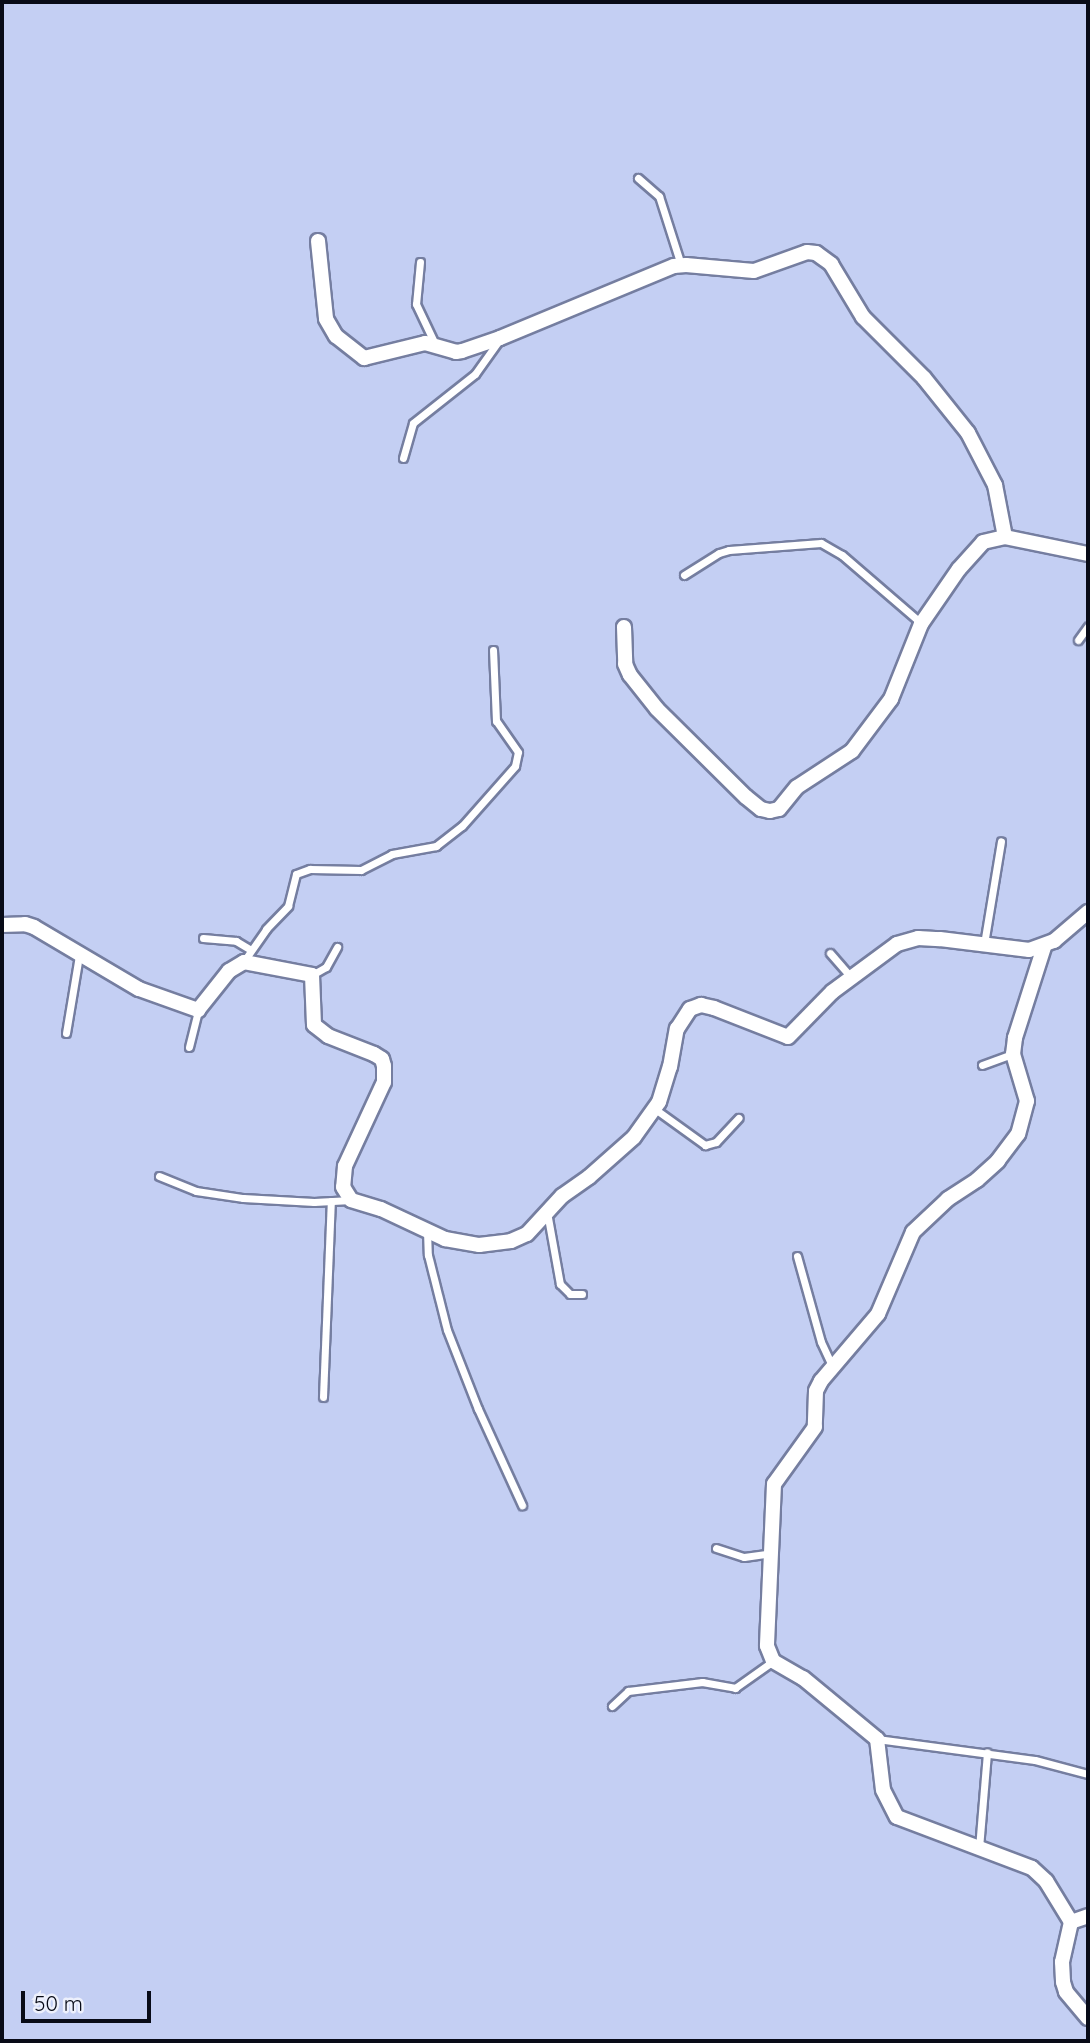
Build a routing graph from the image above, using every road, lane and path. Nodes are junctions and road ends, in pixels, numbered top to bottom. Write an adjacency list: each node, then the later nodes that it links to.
1 (638, 178): 4 (lane)
2 (318, 241): 6 (street)
3 (420, 262): 6 (lane)
4 (681, 265): 5 (street); 8 (street)
5 (500, 338): 6 (street); 7 (lane)
6 (436, 345)
7 (403, 458)
8 (1005, 537): 9 (street); 11 (street)
9 (1088, 554)
10 (684, 575): 11 (lane)
11 (921, 624): 13 (street)
12 (1088, 626): 14 (lane)
13 (624, 627)
14 (1078, 640)
15 (493, 650): 25 (lane)
16 (1001, 841): 20 (lane)
17 (1088, 912): 22 (street)
18 (2, 925): 24 (street)
19 (202, 938): 25 (lane)
20 (984, 944): 22 (street); 27 (street)
21 (337, 947): 26 (lane)
22 (1044, 947): 31 (street)
23 (830, 953): 27 (lane)
24 (79, 955): 28 (street); 29 (lane)
25 (247, 956): 26 (street); 28 (street)
26 (313, 975): 36 (street)
27 (851, 977): 33 (street)
28 (198, 1010): 30 (lane)
29 (66, 1034)
30 (189, 1047)
31 (1013, 1054): 32 (lane); 42 (street)
32 (982, 1065)
33 (655, 1109): 34 (lane); 38 (street)
34 (738, 1118)
35 (159, 1176): 37 (lane)
36 (351, 1200): 37 (lane); 39 (street)
37 (331, 1201): 43 (lane)
38 (547, 1212): 39 (street); 41 (lane)
39 (427, 1231): 44 (lane)
40 (797, 1256): 42 (lane)
41 (582, 1294)
42 (832, 1366): 46 (street)
43 (323, 1397)
44 (522, 1505)
45 (716, 1548): 46 (lane)
46 (772, 1553): 47 (street)
47 (774, 1661): 48 (lane); 49 (street)
48 (612, 1706)
49 (877, 1739): 50 (lane); 52 (street)
50 (987, 1752): 51 (lane); 52 (lane)
51 (1088, 1774)
52 (979, 1848): 54 (street)
53 (1088, 1916): 54 (street)
54 (1070, 1922): 55 (street)
55 (1088, 2018)

